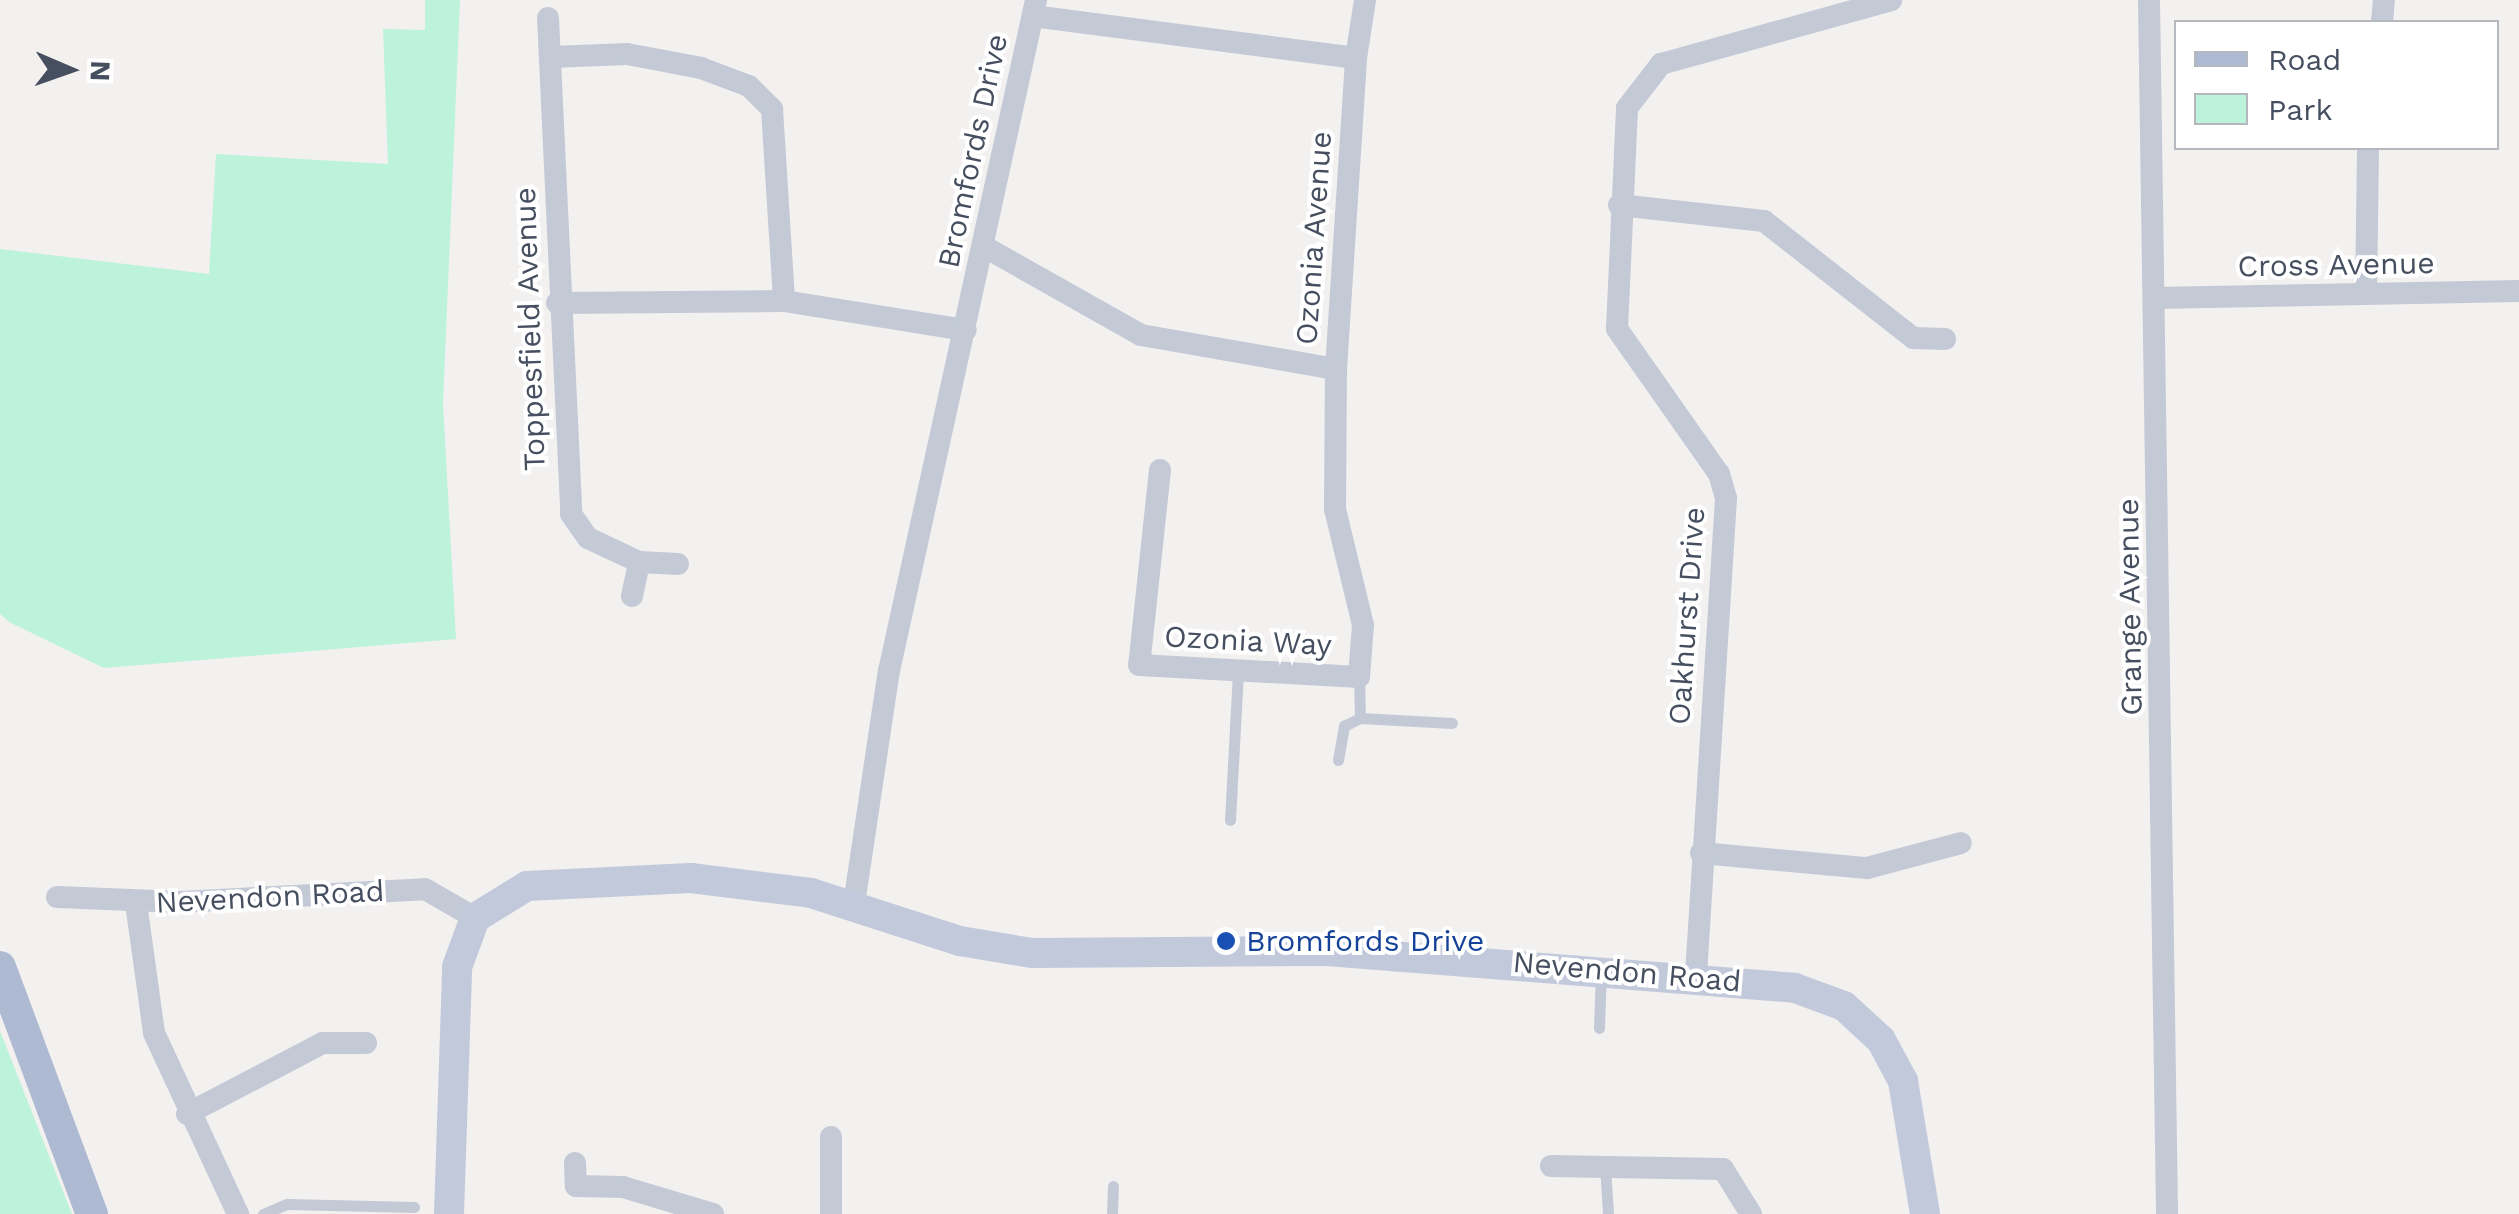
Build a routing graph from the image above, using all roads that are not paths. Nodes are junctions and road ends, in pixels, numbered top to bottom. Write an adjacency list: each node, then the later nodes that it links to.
1 (1365, 0): 7 (street, Ozonia Avenue)
2 (1891, 0): 9 (street, Oakhurst Drive)
3 (2149, 0): 13 (street, Grange Avenue)
4 (1034, 8): 7 (street); 10 (street, Bromfords Drive)
5 (548, 18): 6 (street, Toppesfield Avenue)
6 (552, 57): 14 (street); 15 (street, Toppesfield Avenue)
7 (1356, 58): 18 (street, Ozonia Avenue)
8 (2368, 150): 12 (street)
9 (1619, 205): 17 (street); 30 (street, Oakhurst Drive)
10 (983, 246): 16 (street, Bromfords Drive); 18 (street, Ozonia Avenue)
11 (2519, 291): 12 (street, Cross Avenue)
12 (2366, 294): 13 (street, Cross Avenue)
13 (2155, 298): 59 (street, Grange Avenue)
14 (784, 301): 15 (street); 16 (street)
15 (557, 303): 20 (street, Toppesfield Avenue)
16 (966, 330): 33 (street, Bromfords Drive)
17 (1945, 339)
18 (1336, 369): 24 (street, Ozonia Way)
19 (1160, 470): 23 (street, Ozonia Way)
20 (639, 562): 21 (street, Toppesfield Avenue); 22 (street)
21 (678, 564)
22 (632, 596)
23 (1238, 671): 24 (street, Ozonia Way); 28 (lane)
24 (1359, 677): 25 (lane)
25 (1360, 718): 26 (lane); 27 (lane)
26 (1452, 723)
27 (1338, 760)
28 (1230, 820)
29 (1960, 843): 30 (street)
30 (1702, 853): 37 (street, Oakhurst Drive)
31 (57, 897): 32 (street, Nevendon Road)
32 (136, 903): 34 (street, Nevendon Road); 40 (street)
33 (854, 904): 34 (street, Nevendon Road); 36 (street, Nevendon Road)
34 (475, 918): 52 (street)
35 (0, 966): 42 (main road)
36 (1601, 968): 37 (street, Nevendon Road); 38 (lane)
37 (1696, 975): 58 (street, Nevendon Road)
38 (1599, 1028)
39 (366, 1044): 40 (street)
40 (188, 1114): 50 (street)
41 (831, 1136): 54 (street)
42 (73, 1158): 48 (main road); 49 (main road)
43 (575, 1164): 53 (street)
44 (1551, 1166): 45 (street)
45 (1604, 1166): 56 (lane); 57 (street)
46 (1113, 1186): 55 (lane)
47 (414, 1207): 51 (lane)
48 (92, 1214)
49 (103, 1214)
50 (238, 1214)
51 (263, 1214)
52 (449, 1214)
53 (713, 1214)
54 (831, 1214)
55 (1112, 1214)
56 (1608, 1214)
57 (1751, 1214)
58 (1925, 1214)
59 (2167, 1214)

